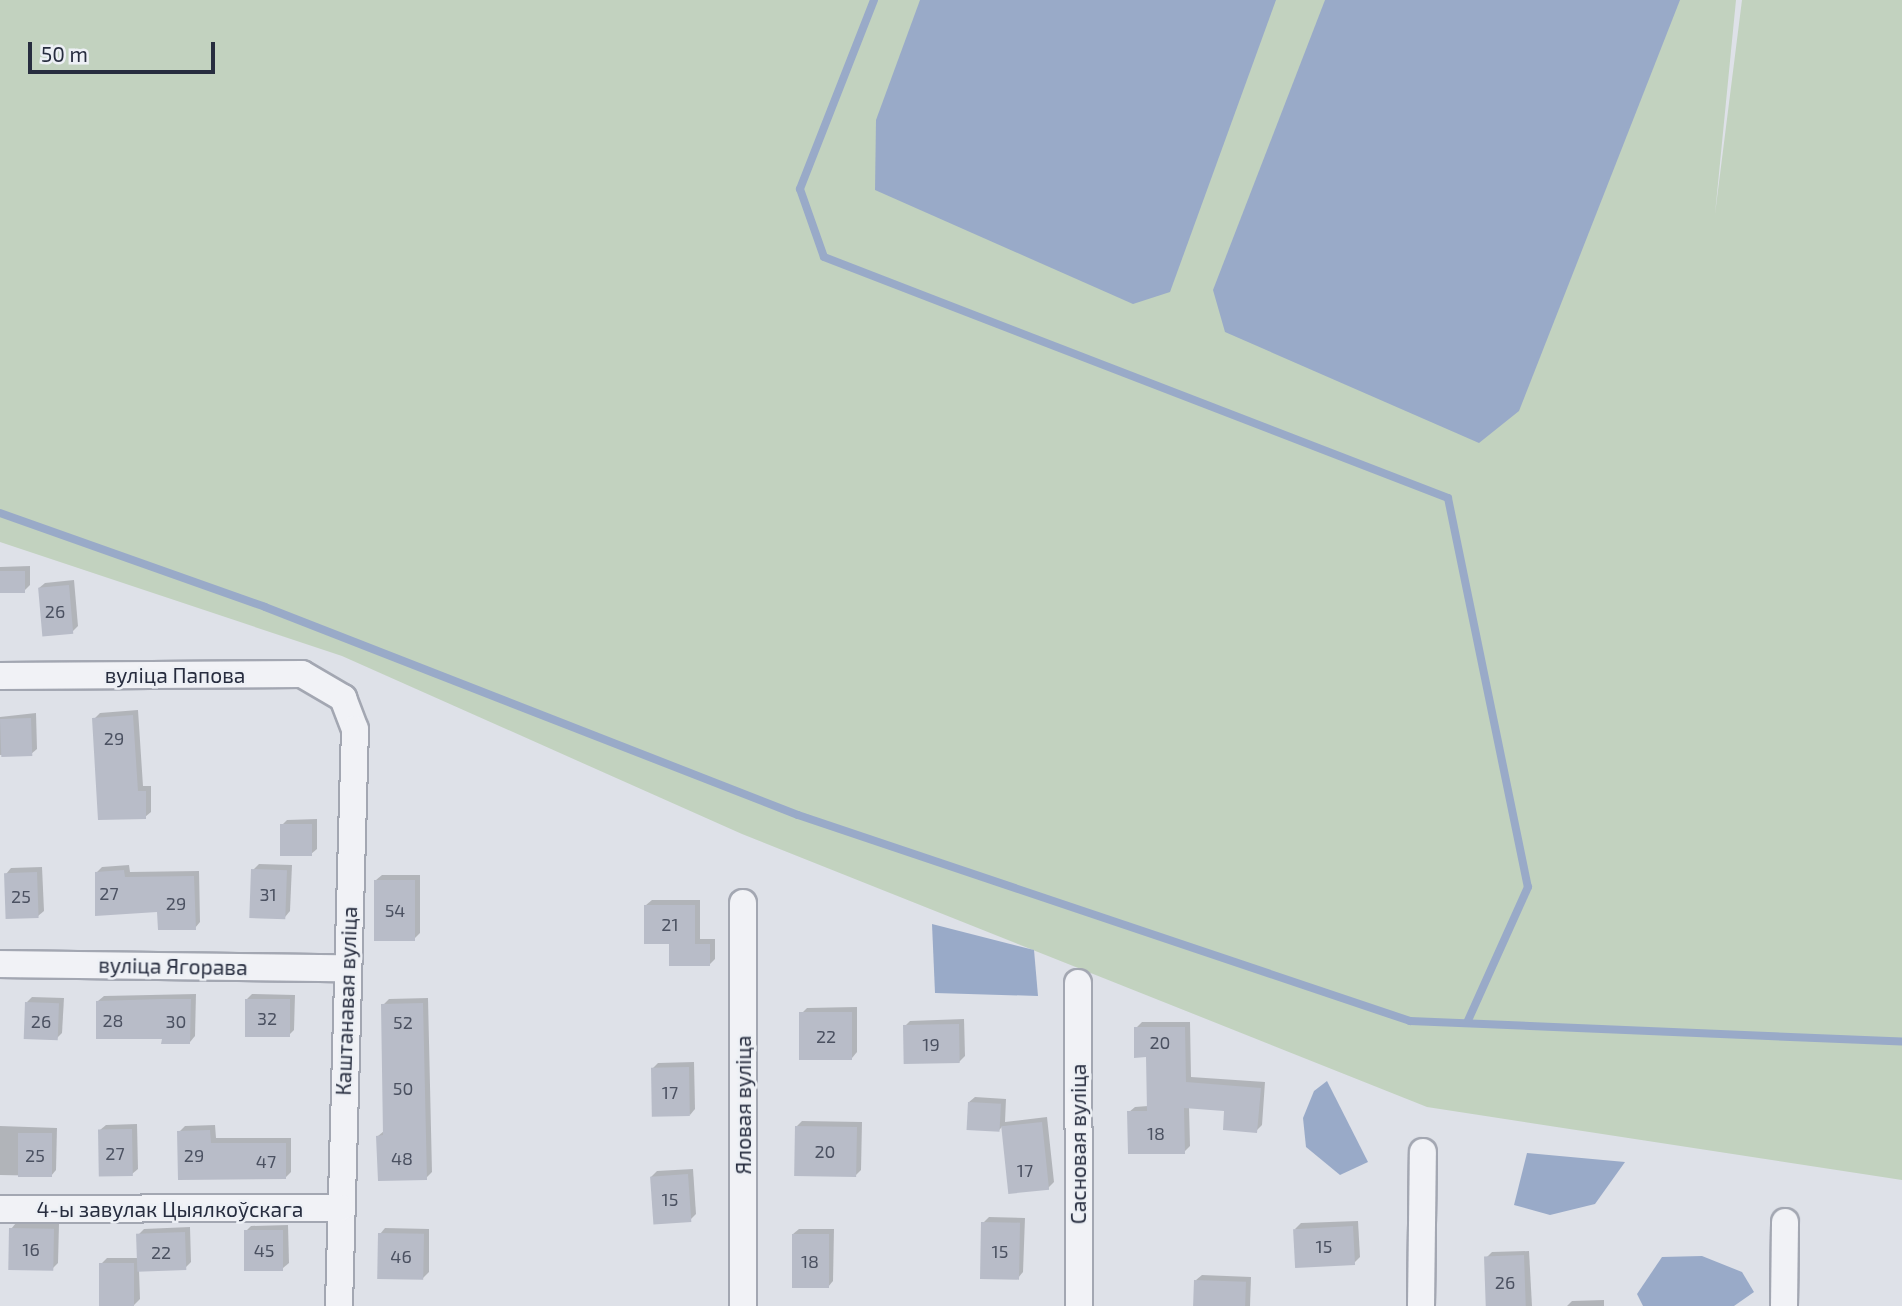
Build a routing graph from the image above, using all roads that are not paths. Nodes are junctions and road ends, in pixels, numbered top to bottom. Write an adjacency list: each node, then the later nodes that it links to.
1 (0, 676): 2 (street, вуліца Папова)
2 (343, 698): 5 (street, Каштанавая вуліца)
3 (743, 903): 12 (street, Яловая вуліца)
4 (0, 964): 5 (street, вуліца Ягорава)
5 (346, 968): 8 (street, Каштанавая вуліца)
6 (1078, 983): 13 (street, Сасновая вуліца)
7 (1423, 1152): 14 (street)
8 (340, 1208): 9 (street, 4-ы завулак Цыялкоўскага); 11 (street, Каштанавая вуліца)
9 (0, 1209)
10 (1784, 1222): 15 (street)
11 (339, 1306)
12 (743, 1306)
13 (1079, 1306)
14 (1421, 1306)
15 (1784, 1306)

